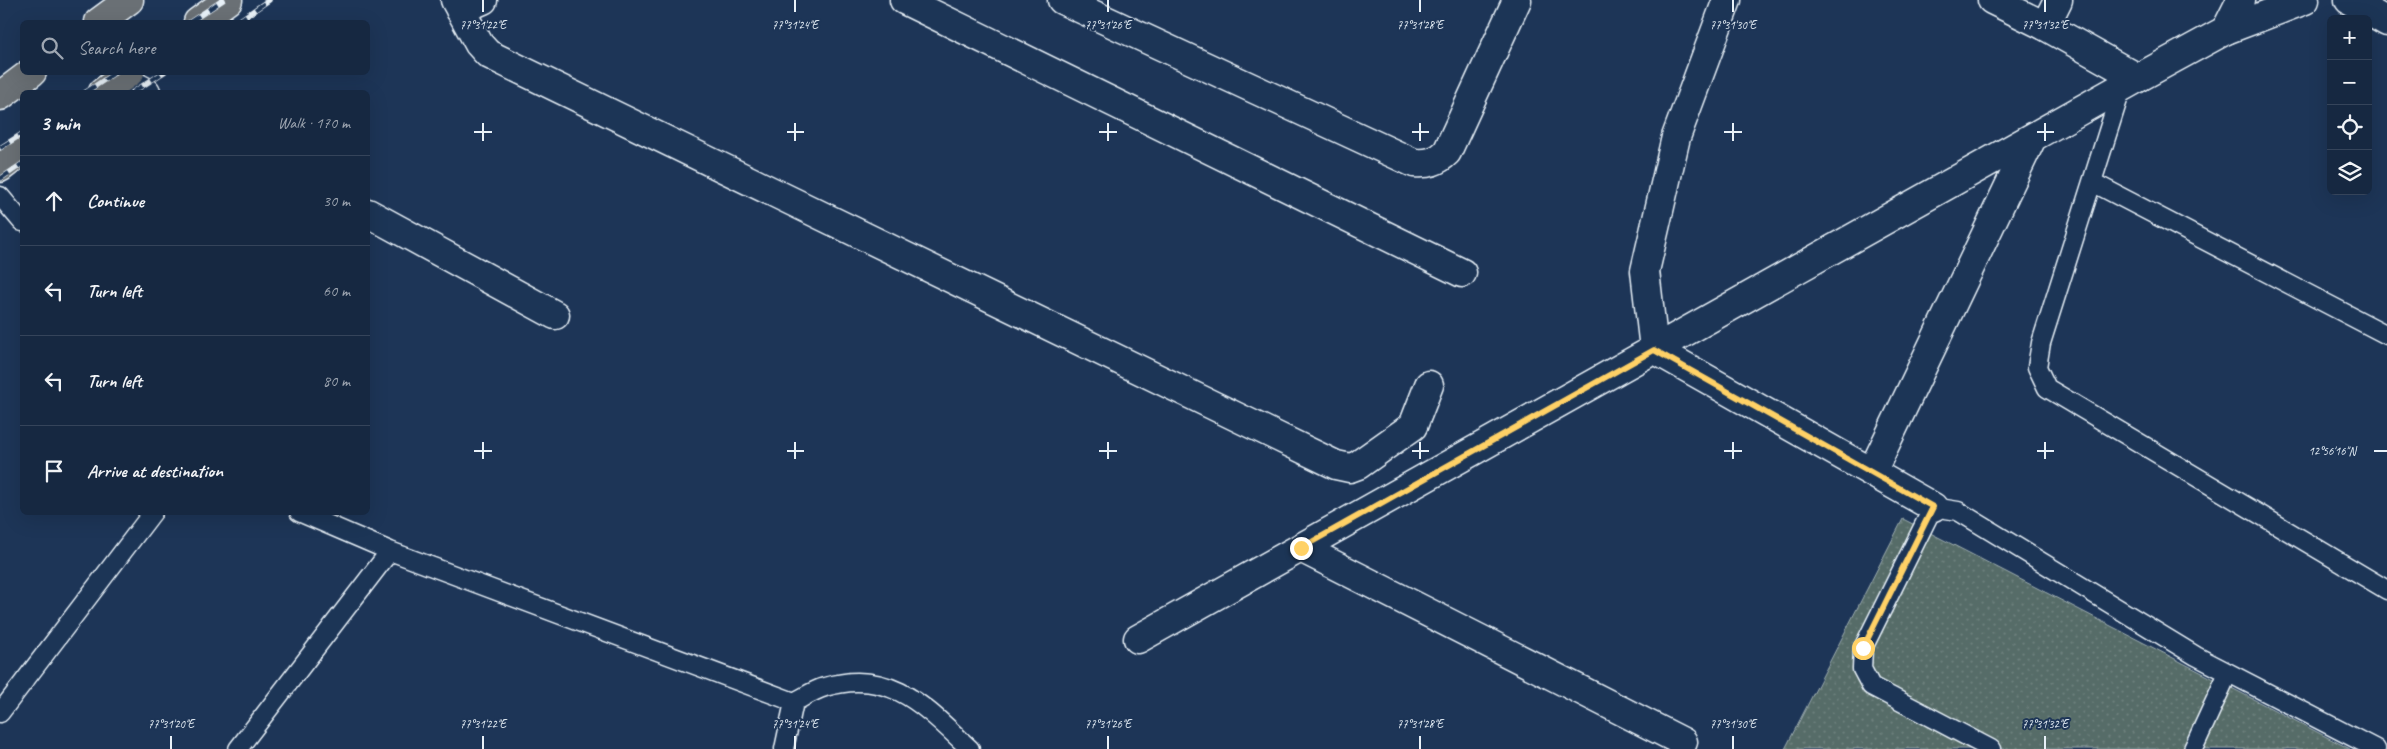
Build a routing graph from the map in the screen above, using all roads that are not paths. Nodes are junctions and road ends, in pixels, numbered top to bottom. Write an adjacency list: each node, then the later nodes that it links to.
1 (129, 0): 13 (highway)
2 (228, 0): 14 (highway)
3 (904, 0): 30 (street)
4 (1062, 0): 5 (street)
5 (1517, 0)
6 (1727, 0): 33 (street)
7 (1992, 0): 16 (street)
8 (2058, 0): 16 (street)
9 (2241, 0): 17 (street)
10 (2305, 0): 17 (street)
11 (2349, 0): 15 (street)
12 (466, 3): 34 (street)
13 (101, 20)
14 (201, 20)
15 (2387, 22)
16 (2045, 26): 19 (street)
17 (2226, 30): 19 (street)
18 (28, 75): 22 (highway)
19 (2130, 83): 23 (street); 26 (lane)
20 (113, 85): 21 (street)
21 (137, 90)
22 (0, 96)
23 (2032, 138): 33 (street); 35 (street)
24 (20, 153): 25 (highway)
25 (0, 168)
26 (2092, 182): 32 (lane); 41 (lane)
27 (0, 196): 29 (lane)
28 (370, 214): 31 (street)
29 (20, 220)
30 (1462, 273)
31 (555, 314)
32 (2387, 335)
33 (1654, 350): 35 (street); 39 (street)
34 (1429, 385)
35 (1872, 472): 36 (street)
36 (1933, 507): 43 (lane); 50 (lane)
37 (150, 515): 45 (lane)
38 (306, 515): 40 (lane)
39 (1301, 548): 42 (street); 46 (street)
40 (390, 551): 44 (lane); 47 (lane)
41 (2387, 590)
42 (1138, 639)
43 (2228, 673): 51 (lane); 52 (lane)
44 (794, 702): 48 (lane); 49 (lane)
45 (2, 706)
46 (1683, 742)
47 (238, 749)
48 (784, 749)
49 (970, 749)
50 (1991, 749)
51 (2193, 749)
52 (2376, 749)

